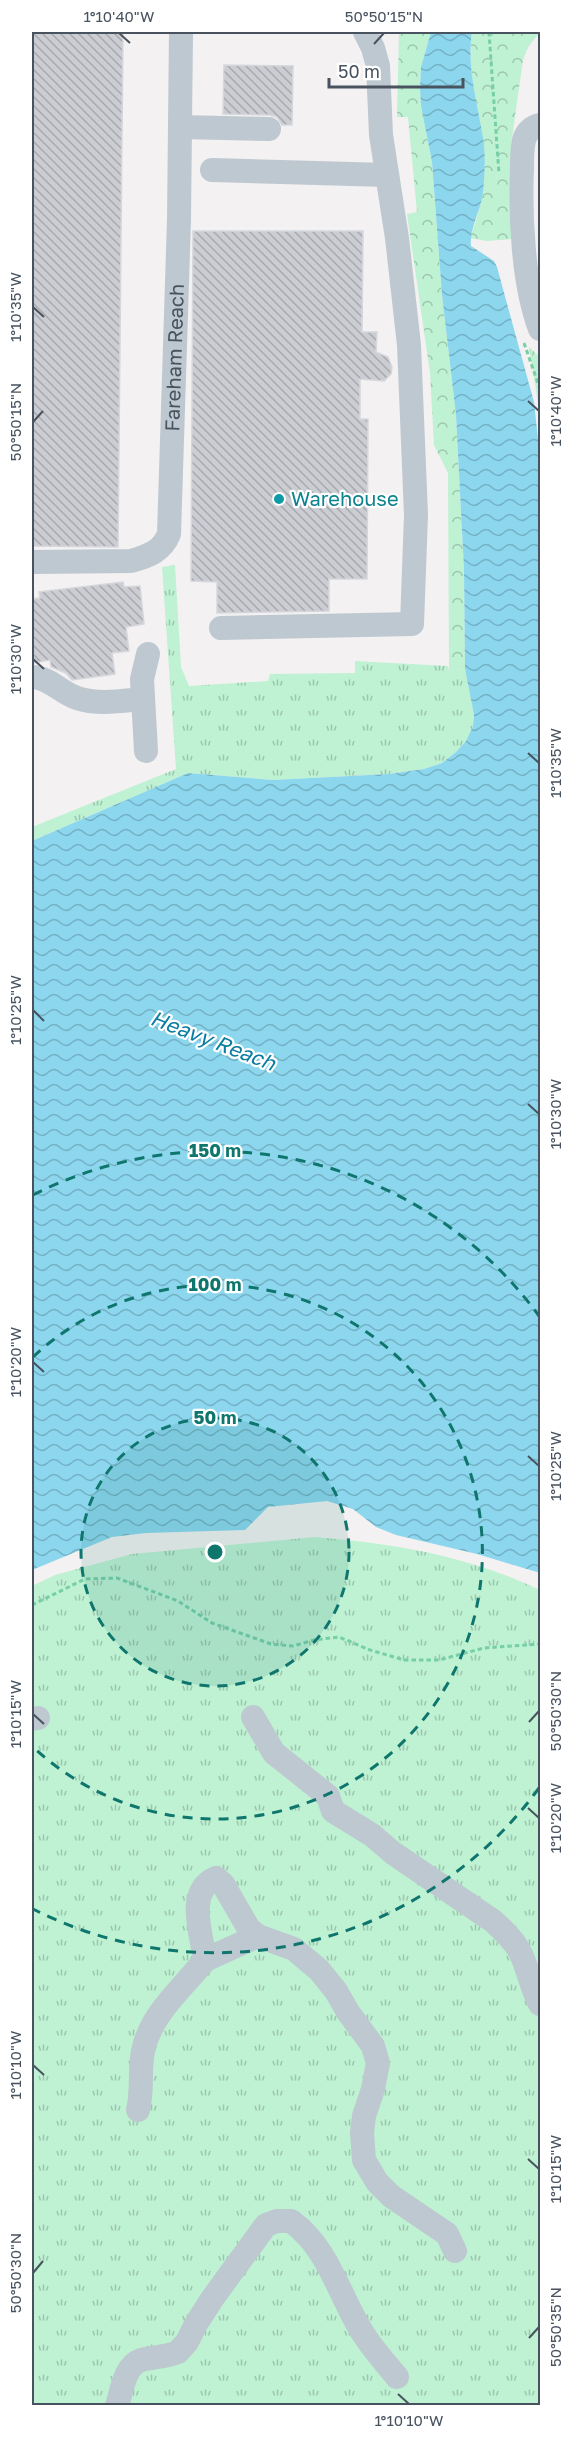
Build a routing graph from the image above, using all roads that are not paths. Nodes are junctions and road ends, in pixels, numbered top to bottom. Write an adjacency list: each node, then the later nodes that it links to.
1 (181, 32): 4 (lane, Fareham Reach)
2 (365, 32): 7 (lane)
3 (540, 125): 8 (lane)
4 (180, 127): 5 (lane); 9 (lane, Fareham Reach)
5 (269, 129)
6 (212, 170): 7 (lane)
7 (387, 175): 10 (lane)
8 (540, 329)
9 (32, 562)
10 (221, 628)
11 (148, 654): 13 (lane)
12 (32, 677): 13 (lane)
13 (142, 699): 14 (lane)
14 (146, 751)
15 (254, 1717): 18 (lane)
16 (258, 1936): 17 (lane); 17 (lane); 20 (lane)
17 (204, 1960): 19 (lane)
18 (540, 2004)
19 (138, 2110)
20 (454, 2251)
21 (397, 2377): 22 (lane)
22 (117, 2406)

